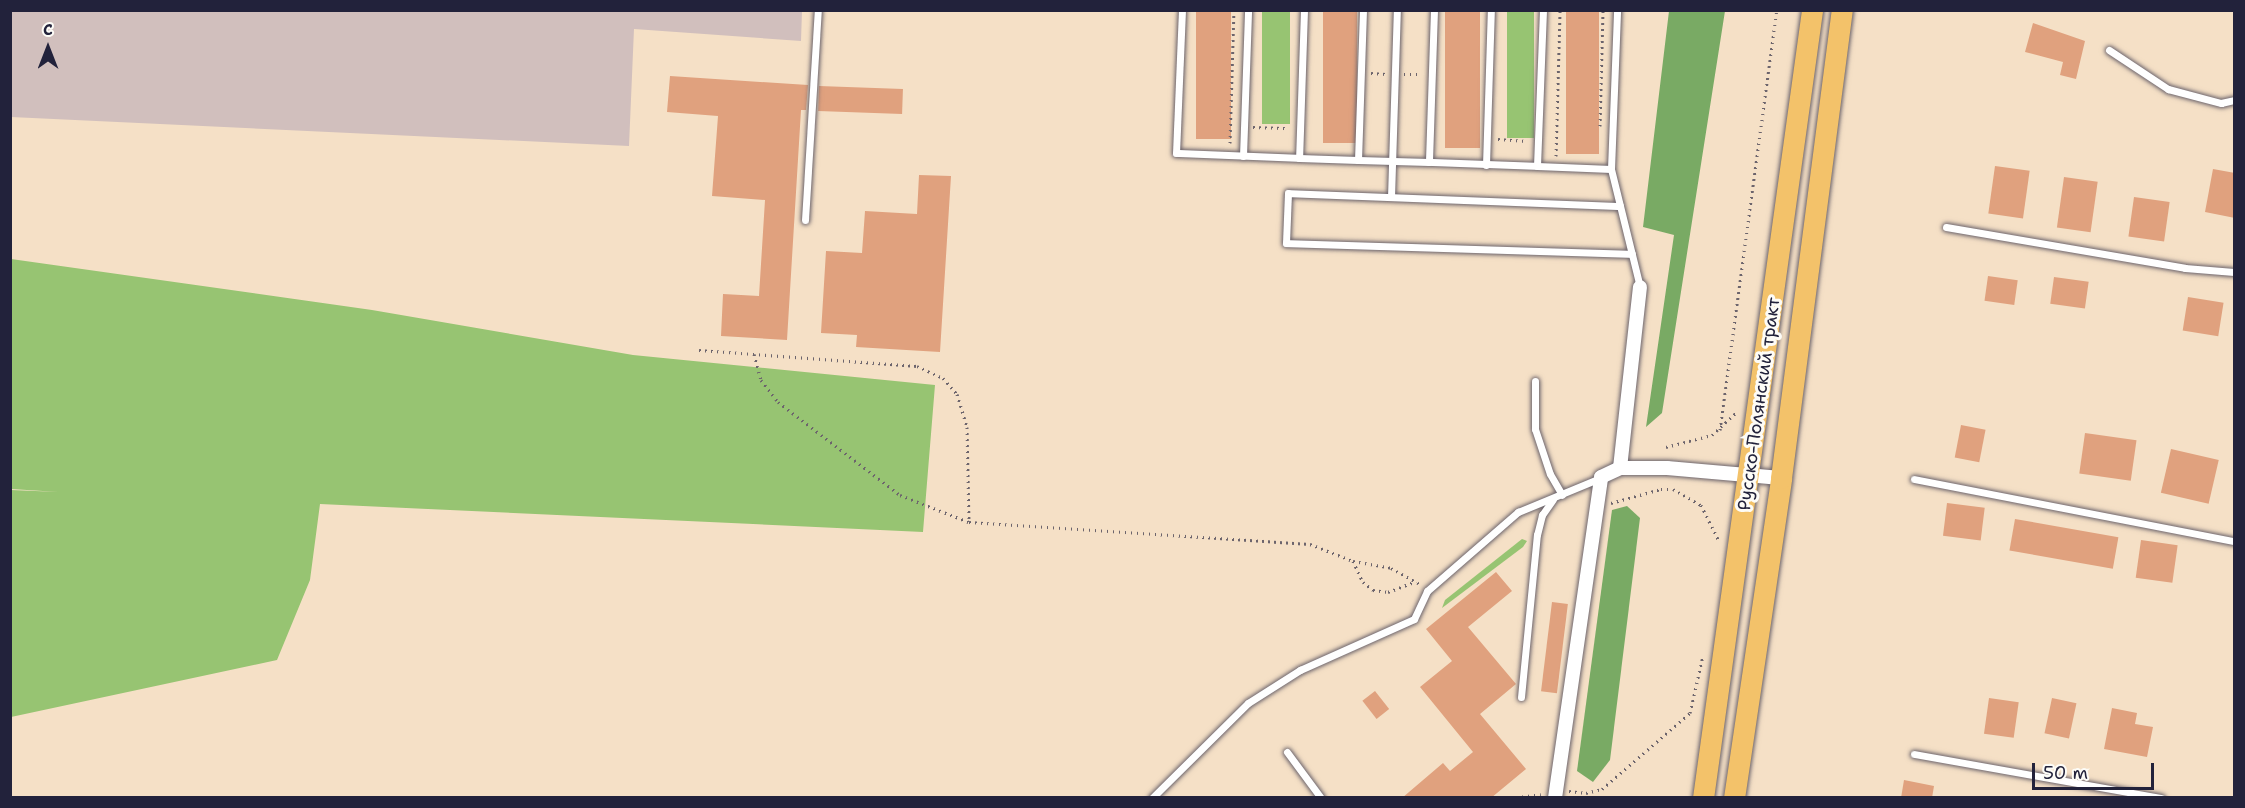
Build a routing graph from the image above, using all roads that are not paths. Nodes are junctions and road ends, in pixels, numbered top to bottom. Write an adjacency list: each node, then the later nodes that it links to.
1 (818, 10): 25 (lane)
2 (1182, 10): 15 (lane)
3 (1248, 10): 15 (lane)
4 (1304, 10): 16 (lane)
5 (1363, 10): 17 (lane)
6 (1397, 10): 18 (lane)
7 (1434, 10): 19 (lane)
8 (1491, 10): 20 (lane)
9 (1543, 10): 21 (lane)
10 (1617, 10): 22 (lane)
11 (1812, 10): 32 (main road, Русско-Полянский тракт)
12 (1842, 10): 34 (main road, Русско-Полянский тракт)
13 (2109, 50): 14 (lane)
14 (2235, 100)
15 (1243, 156): 16 (lane)
16 (1299, 158): 17 (lane)
17 (1358, 160): 18 (lane)
18 (1392, 161): 19 (lane); 23 (lane)
19 (1429, 162): 20 (lane)
20 (1485, 165): 21 (lane)
21 (1537, 166): 22 (lane)
22 (1611, 169): 24 (lane)
23 (1391, 197): 24 (lane); 27 (lane)
24 (1620, 206): 27 (lane)
25 (805, 220)
26 (1946, 227): 28 (lane)
27 (1632, 254): 29 (lane)
28 (2235, 272)
29 (1640, 287): 31 (street)
30 (1535, 381): 36 (lane)
31 (1620, 468): 32 (street); 33 (street)
32 (1750, 474): 34 (street); 45 (main road, Русско-Полянский тракт)
33 (1601, 477): 36 (lane); 42 (street)
34 (1781, 478): 46 (main road, Русско-Полянский тракт)
35 (1914, 479): 38 (lane)
36 (1562, 495): 37 (lane)
37 (1553, 499): 39 (lane); 43 (lane)
38 (2235, 541)
39 (1521, 697)
40 (1287, 752): 44 (lane)
41 (1914, 754): 47 (lane)
42 (1556, 795)
43 (1152, 798)
44 (1321, 798)
45 (1703, 798)
46 (1734, 798)
47 (2161, 798)

